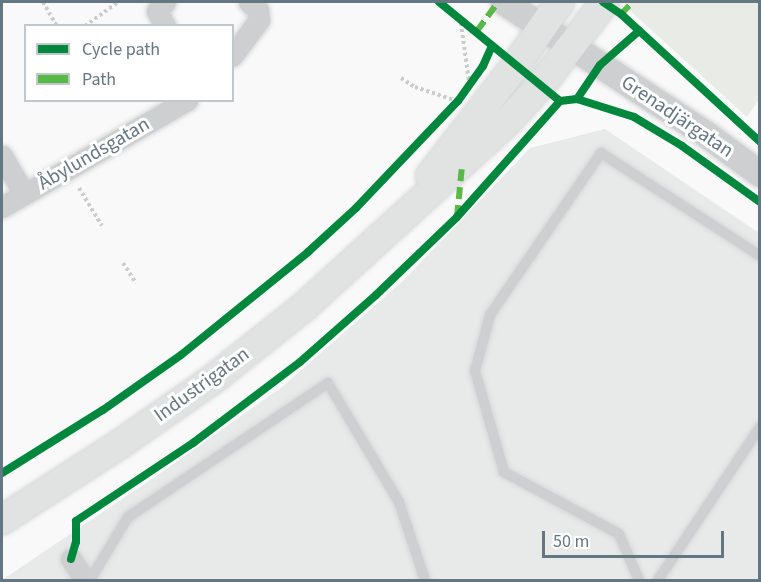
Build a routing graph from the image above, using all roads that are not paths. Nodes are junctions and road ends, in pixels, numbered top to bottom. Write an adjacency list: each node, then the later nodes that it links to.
1 (165, 2): 6 (street)
2 (249, 2): 9 (street)
3 (504, 2): 7 (street, Grenadjärgatan)
4 (560, 2): 7 (main road, Industrigatan)
5 (605, 2): 8 (main road, Industrigatan)
6 (164, 24)
7 (542, 28): 8 (street, Grenadjärgatan); 15 (main road, Industrigatan)
8 (571, 47): 12 (street, Grenadjärgatan); 15 (main road, Industrigatan)
9 (234, 53)
10 (184, 102): 13 (street, Åbylundsgatan)
11 (2, 156): 13 (street)
12 (759, 174)
13 (24, 194): 14 (street, Åbylundsgatan)
14 (2, 207)
15 (388, 230): 18 (main road, Industrigatan)
16 (759, 256): 23 (lane)
17 (759, 427): 24 (lane)
18 (2, 520)
19 (71, 559): 20 (street)
20 (85, 580)
21 (90, 580): 22 (lane)
22 (425, 580)
23 (639, 580)
24 (658, 580)

